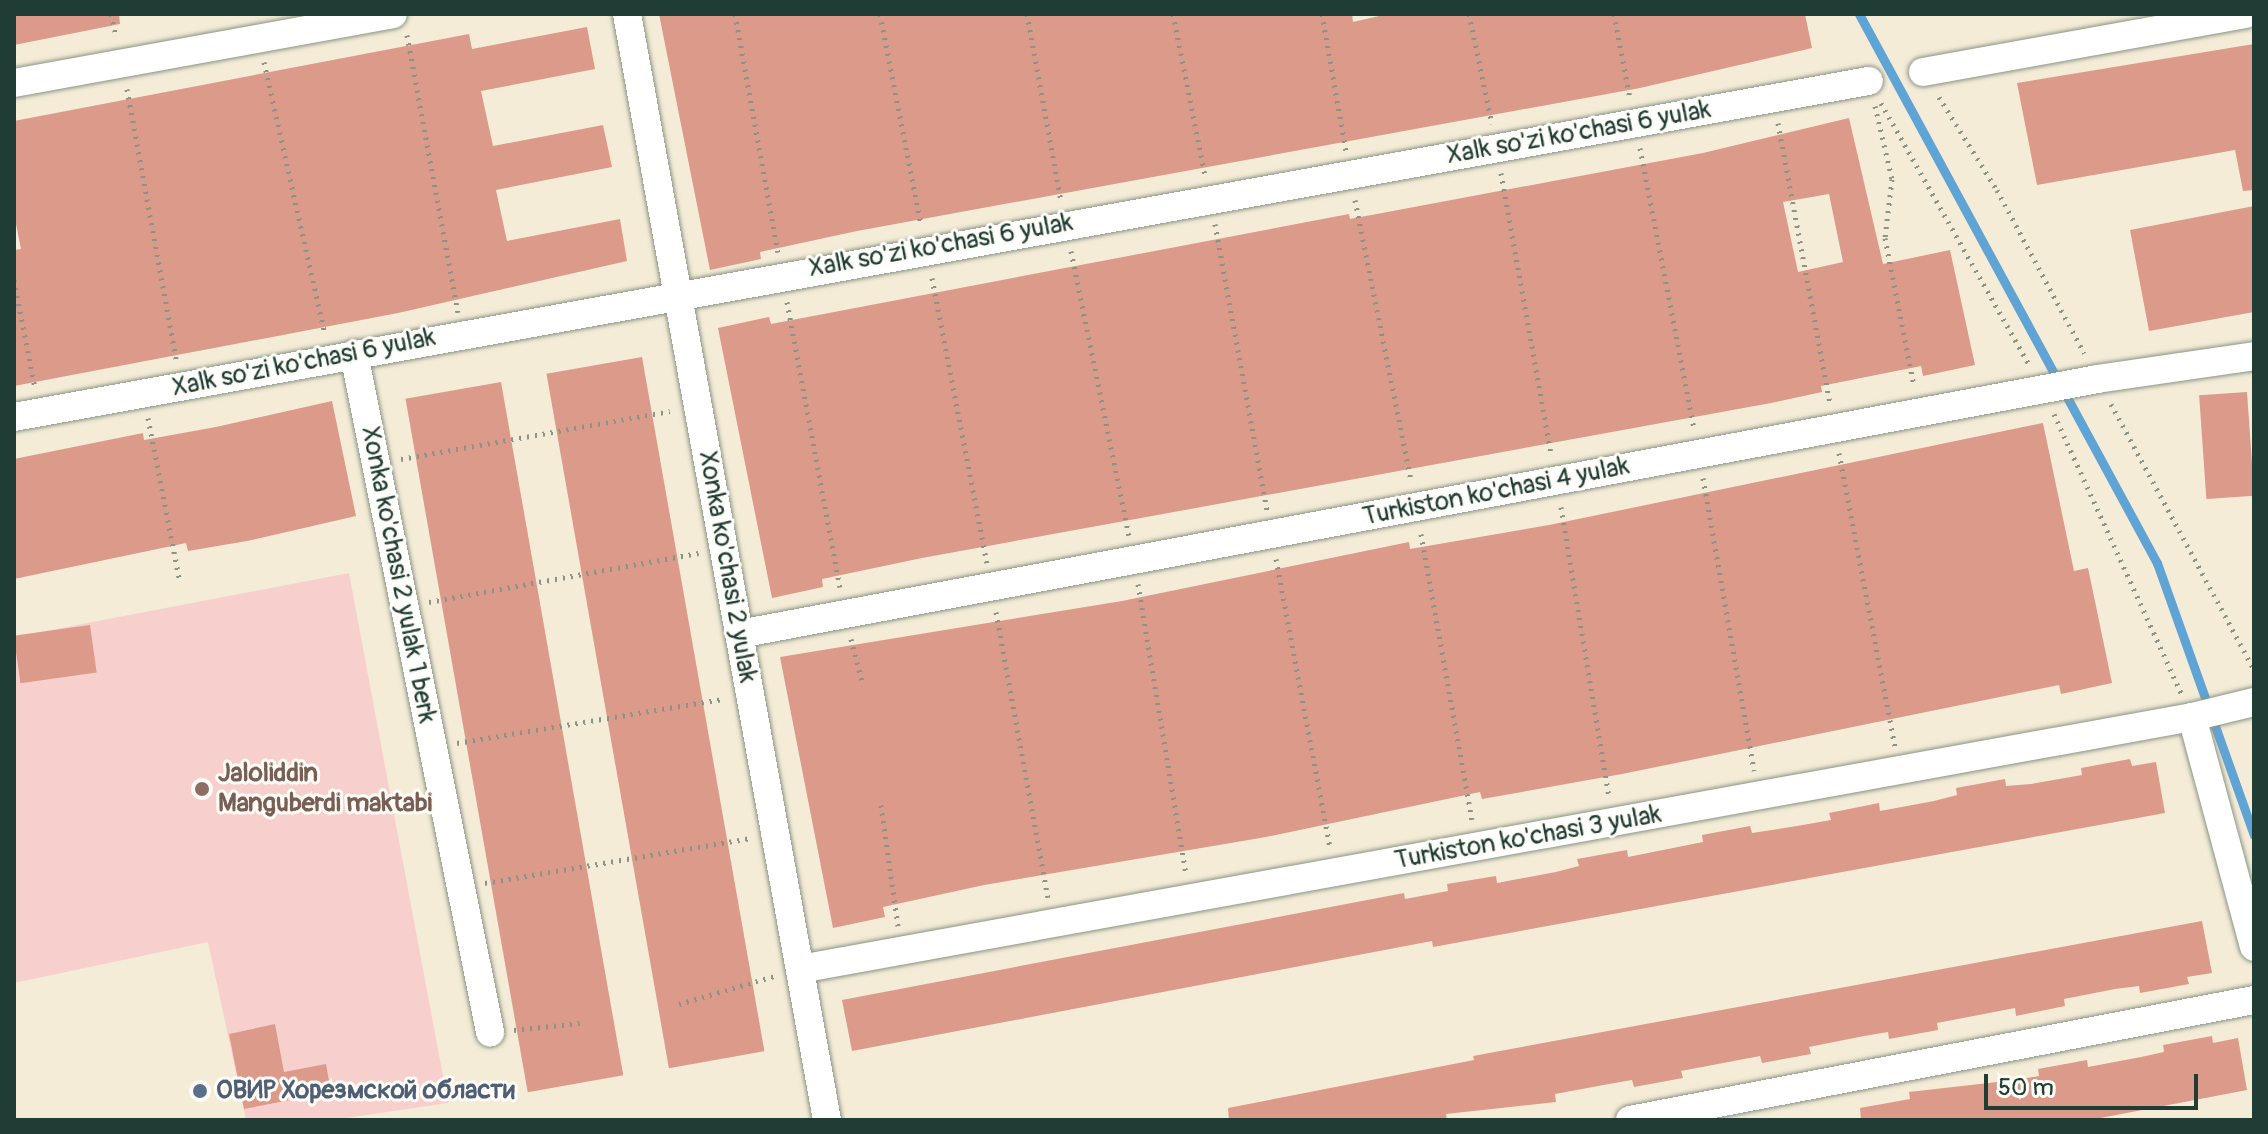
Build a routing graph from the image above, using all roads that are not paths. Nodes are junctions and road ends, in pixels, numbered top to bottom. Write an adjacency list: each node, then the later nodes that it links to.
1 (627, 14): 8 (street, Xonka ko'chasi 2 yulak)
2 (2246, 14): 4 (street)
3 (399, 22): 7 (street)
4 (2128, 24): 5 (street)
5 (1923, 72)
6 (1869, 81): 8 (street, Xalk so'zi ko'chasi 6 yulak)
7 (14, 83)
8 (678, 294): 9 (street, Xalk so'zi ko'chasi 6 yulak); 12 (street, Xonka ko'chasi 2 yulak)
9 (342, 356): 11 (street, Xalk so'zi ko'chasi 6 yulak); 18 (street, Xonka ko'chasi 2 yulak 1 berk)
10 (2254, 356): 12 (street, Turkiston ko'chasi 4 yulak)
11 (27, 415)
12 (739, 634): 16 (street, Xonka ko'chasi 2 yulak)
13 (2254, 702): 14 (street, Turkiston ko'chasi 3 yulak)
14 (2192, 717): 15 (street); 16 (street, Turkiston ko'chasi 3 yulak)
15 (2254, 947)
16 (800, 969): 19 (street, Xonka ko'chasi 2 yulak)
17 (2254, 1000): 20 (street)
18 (490, 1032)
19 (827, 1120)
20 (1630, 1120)

